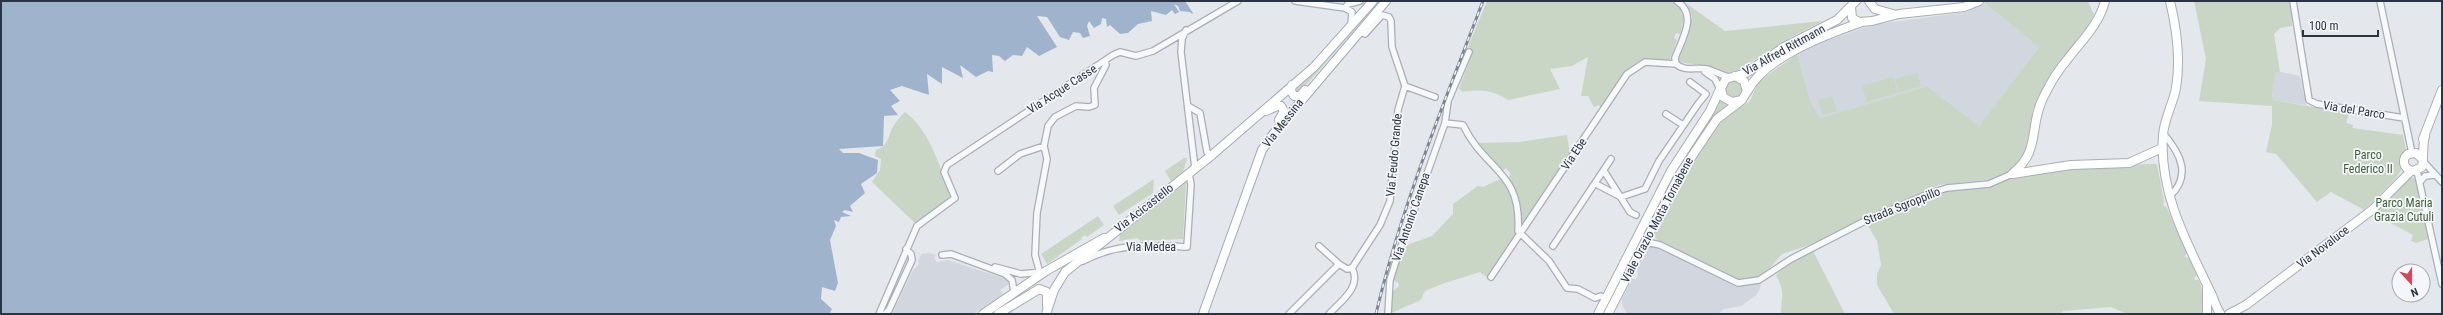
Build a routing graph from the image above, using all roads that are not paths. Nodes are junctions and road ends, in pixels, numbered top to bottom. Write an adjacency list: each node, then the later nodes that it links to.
1 (1238, 1): 18 (street, Via Acque Casse)
2 (1295, 1): 14 (street)
3 (1360, 1): 14 (street)
4 (1373, 1): 17 (main road, Via Messina)
5 (1386, 1): 19 (main road, Via Messina)
6 (1678, 1): 23 (street)
7 (1978, 1): 15 (main road)
8 (2105, 1): 51 (main road, Strada Sgroppillo)
9 (2170, 1): 40 (main road)
10 (2293, 1): 36 (street, Via del Parco)
11 (2380, 1): 36 (street)
12 (1853, 3): 16 (main road); 25 (main road, Via Alfred Rittmann)
13 (1869, 3): 15 (main road); 16 (main road)
14 (1345, 8): 17 (street)
15 (1899, 14): 16 (main road, Via Alfred Rittmann)
16 (1863, 22): 32 (main road, Via Alfred Rittmann)
17 (1350, 28): 27 (main road, Via Messina)
18 (1186, 30): 21 (street, Via Acque Casse); 33 (street)
19 (1359, 32): 22 (main road, Via Messina); 28 (street)
20 (1469, 52): 37 (street, Via Antonio Canepa)
21 (1105, 61): 42 (street); 68 (street, Via Acque Casse)
22 (1331, 64): 27 (main road); 39 (main road, Via Messina)
23 (1676, 64): 24 (street, Via Ebe); 61 (street, Via Ebe)
24 (1700, 69): 25 (street, Via Ebe); 29 (street)
25 (1733, 76): 29 (main road); 32 (main road)
26 (1690, 82): 38 (street)
27 (1292, 85): 35 (main road, Via Acicastello)
28 (1405, 86): 31 (street); 73 (street, Via Feudo Grande)
29 (1721, 89): 32 (main road); 79 (main road, Viale Orazio Motta Tornabene)
30 (2442, 90): 41 (main road)
31 (1435, 97)
32 (1744, 97): 59 (main road, Viale Orazio Motta Tornabene)
33 (1188, 106): 45 (street); 49 (street)
34 (1666, 114): 38 (street)
35 (1257, 116): 39 (main road); 45 (main road, Via Acicastello)
36 (2404, 118): 44 (street)
37 (1445, 123): 61 (street); 91 (street, Via Antonio Canepa)
38 (1683, 125): 57 (street)
39 (1274, 133): 88 (main road, Via Messina)
40 (2163, 133): 43 (main road); 56 (street)
41 (2425, 136): 44 (main road); 47 (main road)
42 (1044, 146): 48 (street); 74 (street)
43 (2162, 148): 51 (main road); 56 (main road)
44 (2411, 153): 47 (main road); 47 (main road)
45 (1212, 155): 49 (main road, Via Acicastello)
46 (1611, 159): 50 (street)
47 (2418, 166): 52 (street); 53 (street); 80 (main road, Via Novaluce)
48 (998, 171)
49 (1192, 171): 60 (main road, Via Acicastello); 67 (street, Via Medea)
50 (1604, 171): 55 (street); 57 (street)
51 (2012, 174): 63 (street, Strada Sgroppillo)
52 (2435, 175): 53 (street); 54 (street)
53 (2420, 182): 77 (street)
54 (2442, 182)
55 (1596, 184): 57 (street); 65 (street)
56 (2169, 197): 76 (main road)
57 (1621, 198): 58 (street)
58 (1636, 215)
59 (1652, 227): 63 (street); 66 (main road, Viale Orazio Motta Tornabene)
60 (1117, 231): 62 (main road); 74 (main road, Via Acicastello)
61 (1520, 234): 75 (street, Via Ebe); 79 (street)
62 (1109, 238): 67 (street); 72 (main road)
63 (1660, 245): 66 (street)
64 (1319, 246): 70 (street)
65 (1553, 246)
66 (1643, 246): 81 (main road, Viale Orazio Motta Tornabene)
67 (1113, 248): 72 (street)
68 (906, 249): 83 (street); 84 (street)
69 (942, 255): 71 (street)
70 (1339, 264): 73 (street); 89 (street)
71 (985, 266): 74 (street); 78 (street)
72 (1070, 268): 87 (main road)
73 (1352, 268): 90 (street)
74 (1043, 272): 78 (main road, Via Acicastello)
75 (1490, 278)
76 (2206, 282): 82 (main road); 93 (main road)
77 (2441, 283)
78 (1014, 292): 85 (main road, Via Acicastello)
79 (1606, 299): 92 (main road, Viale Orazio Motta Tornabene)
80 (2246, 305): 94 (main road); 95 (main road)
81 (1609, 312)
82 (2221, 313): 93 (main road)
83 (879, 314)
84 (885, 314)
85 (983, 314)
86 (998, 314): 87 (main road)
87 (1046, 314)
88 (1205, 314)
89 (1290, 314)
90 (1329, 314)
91 (1388, 314)
92 (1598, 314)
93 (2208, 314)
94 (2229, 314)
95 (2238, 314)

